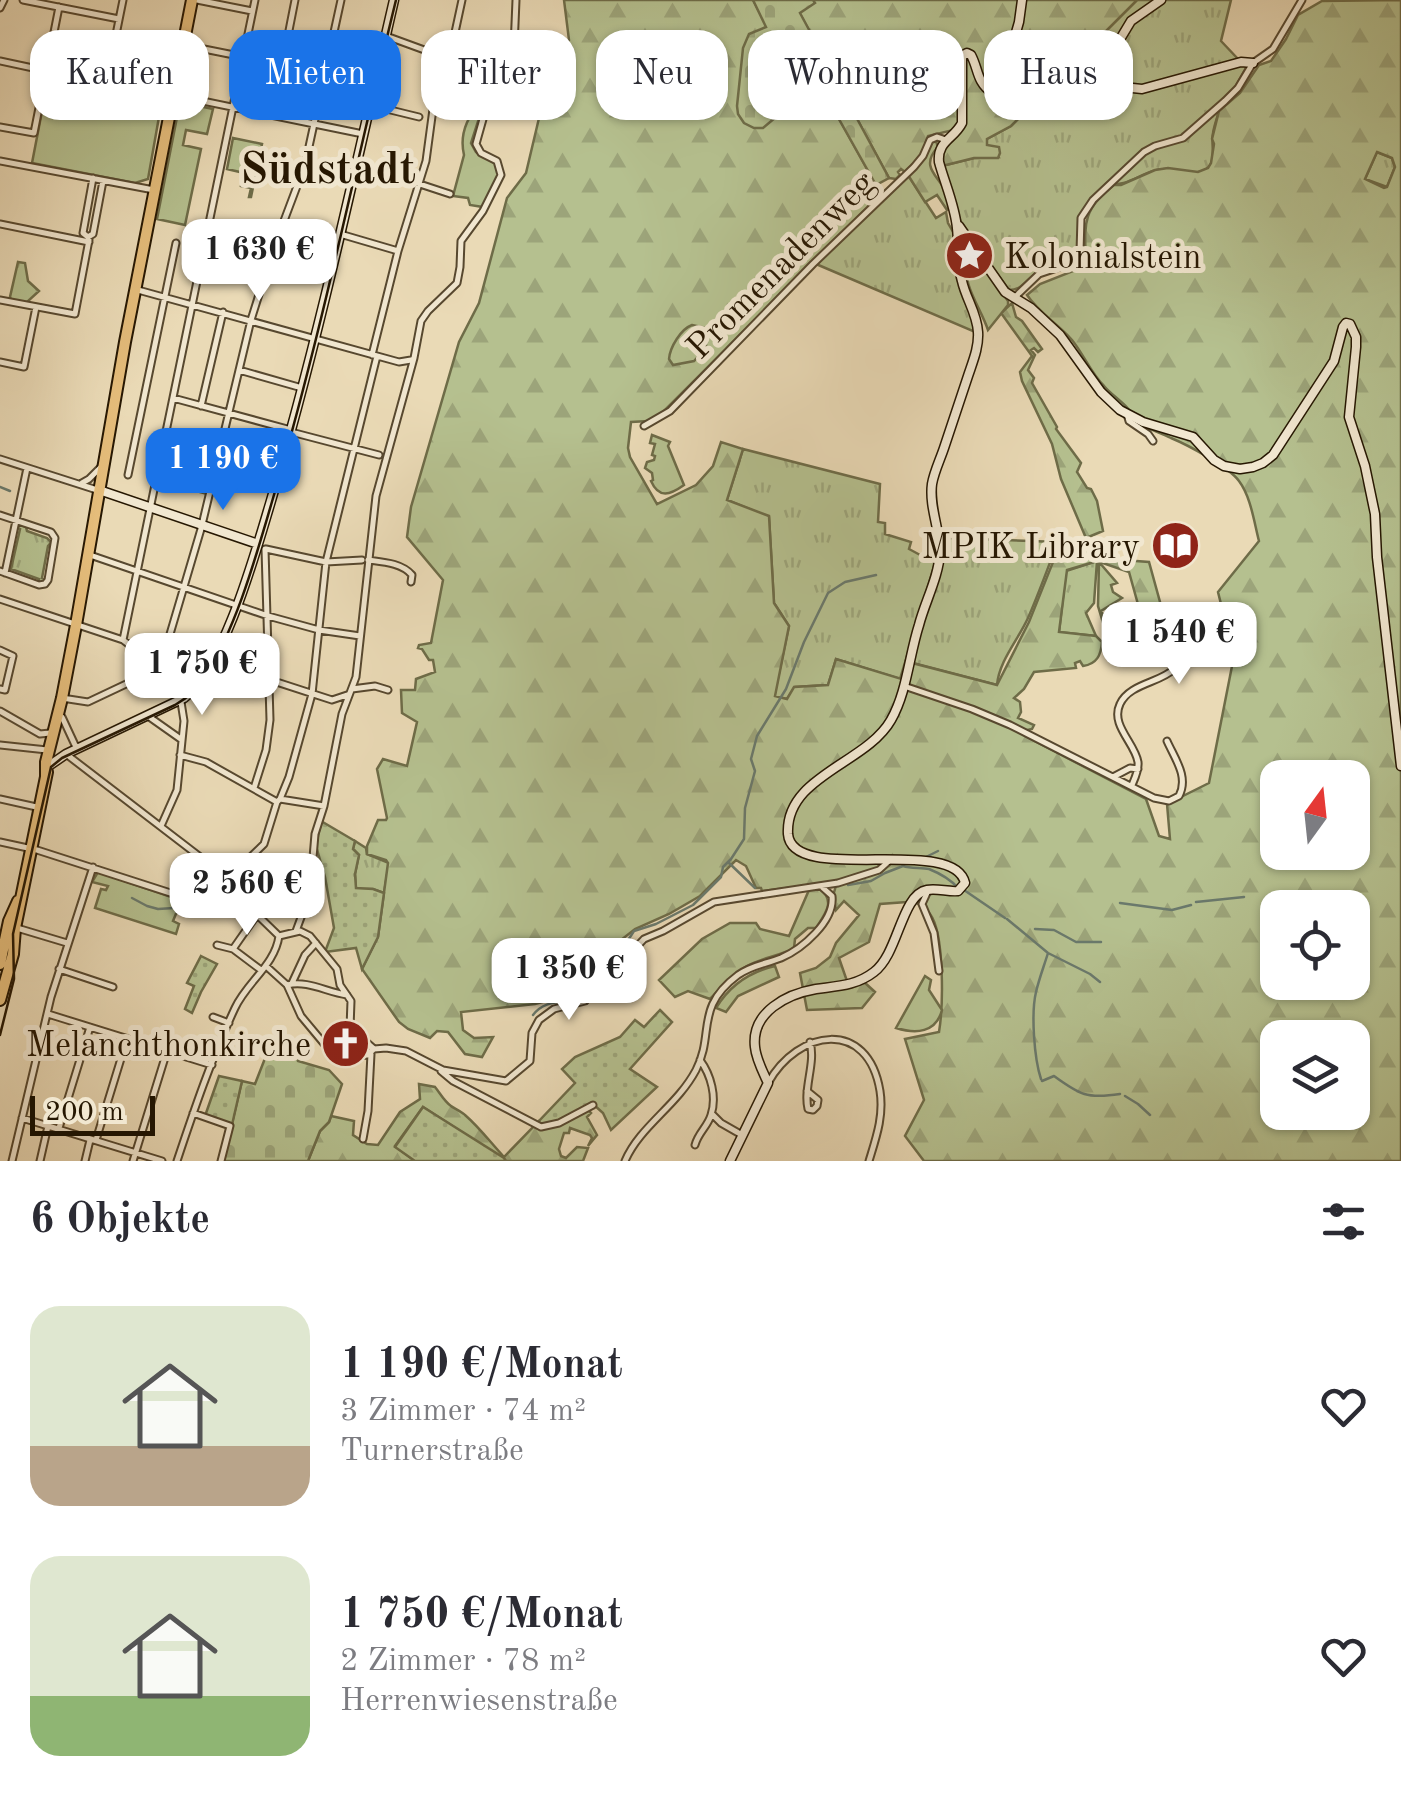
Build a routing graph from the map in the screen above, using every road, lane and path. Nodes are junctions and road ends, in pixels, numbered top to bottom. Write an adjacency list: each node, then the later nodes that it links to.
1 (4, 0): 15 (street)
2 (23, 0): 14 (street)
3 (123, 0): 17 (street)
4 (195, 0): 16 (street); 20 (main road)
5 (255, 0): 16 (street)
6 (294, 0): 22 (street)
7 (341, 0): 23 (street)
8 (394, 0): 24 (street)
9 (462, 0): 25 (street)
10 (516, 0): 71 (street)
11 (1022, 0): 41 (street)
12 (1161, 0): 27 (street)
13 (1302, 0): 27 (street)
14 (59, 7): 17 (street); 18 (street)
15 (0, 8)
16 (252, 11): 21 (street)
17 (119, 20): 19 (street)
18 (55, 30)
19 (117, 30)
20 (187, 30)
21 (249, 30)
22 (288, 30)
23 (335, 30)
24 (387, 30)
25 (455, 30)
26 (0, 60): 28 (street)
27 (1253, 63): 63 (street)
28 (30, 66)
29 (401, 113): 30 (street)
30 (419, 117)
31 (37, 120): 39 (street)
32 (169, 120): 47 (main road)
33 (231, 120): 51 (street)
34 (294, 120): 38 (street)
35 (316, 120): 38 (street)
36 (366, 120): 40 (street)
37 (432, 120): 46 (street)
38 (315, 124): 40 (street); 53 (street)
39 (0, 126)
40 (363, 134): 43 (street)
41 (946, 140): 49 (street); 81 (street, Promenadenweg)
42 (0, 161): 44 (street)
43 (356, 163): 46 (street); 52 (street)
44 (93, 178): 45 (street); 54 (street)
45 (103, 180): 47 (street); 54 (street)
46 (418, 184): 48 (street); 57 (street)
47 (154, 190): 61 (main road)
48 (450, 194)
49 (956, 222): 59 (street); 60 (street)
50 (0, 224): 54 (street)
51 (207, 234): 56 (street); 65 (street)
52 (340, 234): 57 (street); 58 (street)
53 (279, 237): 56 (street); 58 (street)
54 (88, 239): 66 (street)
55 (176, 243): 62 (street)
56 (274, 250): 68 (street)
57 (398, 251): 70 (street)
58 (336, 252): 69 (street)
59 (978, 252): 60 (street); 63 (street)
60 (959, 258): 116 (street)
61 (135, 289): 62 (street); 87 (main road)
62 (166, 296): 65 (street); 89 (street)
63 (1014, 298): 80 (street)
64 (0, 300): 66 (street)
65 (192, 303): 67 (street); 77 (street)
66 (36, 308): 72 (street)
67 (223, 312): 68 (street); 78 (street)
68 (251, 320): 69 (street); 74 (street)
69 (314, 338): 70 (street); 76 (street)
70 (375, 356): 73 (street); 84 (street)
71 (414, 358): 73 (street); 75 (street)
72 (0, 362)
73 (399, 362): 75 (street)
74 (239, 370): 76 (street); 79 (street)
75 (410, 374): 98 (street)
76 (302, 388): 82 (street)
77 (173, 398): 78 (street); 92 (street)
78 (201, 406): 79 (street)
79 (229, 412): 82 (street); 95 (street)
80 (1127, 414): 83 (street); 136 (street)
81 (644, 426)
82 (291, 431): 84 (street); 96 (street)
83 (1153, 441)
84 (354, 449): 85 (street); 99 (street)
85 (379, 456)
86 (0, 459): 88 (street)
87 (103, 465): 90 (street); 91 (main road)
88 (27, 468): 90 (street); 94 (street)
89 (128, 475)
90 (79, 484): 91 (street)
91 (99, 490): 92 (street); 97 (main road)
92 (150, 508): 95 (street); 100 (street)
93 (0, 515): 94 (street)
94 (16, 520): 101 (street); 101 (street)
95 (202, 526): 96 (street); 103 (street)
96 (262, 547): 99 (street); 105 (street); 106 (street)
97 (88, 554): 100 (street); 107 (main road)
98 (365, 560): 99 (street); 102 (street); 109 (street)
99 (326, 562): 108 (street)
100 (137, 571): 103 (street); 110 (street)
101 (2, 572)
102 (411, 582)
103 (185, 586): 105 (street); 114 (street)
104 (0, 599): 107 (street)
105 (237, 605): 106 (street); 113 (street)
106 (268, 616): 108 (street); 115 (street)
107 (76, 625): 110 (street); 121 (main road)
108 (319, 630): 109 (street); 120 (street)
109 (360, 636): 119 (street)
110 (123, 640): 114 (street)
111 (1180, 642): 137 (street)
112 (0, 650): 117 (street)
113 (212, 661): 115 (street); 123 (street)
114 (160, 668): 121 (street); 123 (street)
115 (268, 681): 120 (street); 141 (street)
116 (904, 686): 139 (street); 149 (street)
117 (0, 689)
118 (388, 690): 119 (street)
119 (351, 692): 122 (street); 125 (street)
120 (312, 694): 122 (street); 143 (street)
121 (62, 698): 127 (main road); 128 (main road)
122 (332, 700): 125 (street)
123 (180, 701): 126 (street); 129 (street)
124 (0, 710): 128 (street)
125 (342, 714): 144 (street)
126 (148, 716): 129 (street); 132 (street)
127 (62, 718): 132 (street); 138 (main road)
128 (54, 731): 133 (main road)
129 (182, 740): 135 (street)
130 (1167, 741): 140 (street)
131 (0, 746): 133 (street)
132 (79, 748): 134 (street)
133 (50, 750): 138 (main road)
134 (66, 754): 138 (street); 146 (street)
135 (180, 755): 141 (street); 146 (street)
136 (1401, 766)
137 (1138, 768): 139 (street); 140 (street)
138 (48, 770): 145 (main road)
139 (1112, 777): 140 (street)
140 (1132, 785)
141 (254, 788): 143 (street)
142 (0, 799): 145 (street)
143 (279, 800): 144 (street); 151 (street)
144 (324, 806): 159 (street)
145 (40, 808): 148 (main road)
146 (161, 826): 151 (street)
147 (0, 842): 148 (street)
148 (32, 848): 150 (street); 153 (main road)
149 (890, 861): 152 (street); 155 (street)
150 (92, 867): 151 (street); 161 (street)
151 (229, 880): 157 (street)
152 (838, 883): 154 (street); 156 (street)
153 (24, 886): 158 (main road); 165 (main road)
154 (820, 886): 156 (street); 184 (street)
155 (929, 890): 168 (street); 185 (street)
156 (832, 896): 182 (street)
157 (256, 916): 160 (street); 164 (street)
158 (15, 928): 161 (street); 169 (main road)
159 (296, 931): 160 (street); 162 (street)
160 (279, 936): 166 (street)
161 (67, 943): 167 (street)
162 (316, 943): 170 (street); 172 (street)
163 (217, 946): 164 (street)
164 (233, 949): 166 (street)
165 (1, 956): 169 (main road)
166 (263, 968): 170 (street); 176 (street)
167 (59, 969): 171 (street); 174 (street)
168 (940, 970)
169 (6, 976): 173 (main road)
170 (289, 984): 172 (street); 181 (street)
171 (113, 987)
172 (347, 994): 181 (street)
173 (0, 1000)
174 (46, 1014): 177 (street); 190 (street)
175 (213, 1017): 176 (street)
176 (229, 1023): 183 (street)
177 (90, 1027): 178 (street); 192 (street)
178 (127, 1039): 180 (street); 194 (street)
179 (810, 1042): 185 (street); 186 (street); 207 (street)
180 (167, 1051): 183 (street); 197 (street)
181 (373, 1051): 184 (street); 195 (street)
182 (700, 1060): 189 (street); 205 (street)
183 (212, 1065): 188 (street)
184 (440, 1069): 187 (street)
185 (768, 1083): 193 (street)
186 (807, 1092)
187 (593, 1105)
188 (193, 1113): 203 (street); 204 (street)
189 (712, 1114): 193 (street); 196 (street)
190 (22, 1118): 191 (street); 198 (street)
191 (48, 1126): 192 (street); 199 (street)
192 (59, 1128): 194 (street)
193 (743, 1136): 206 (street)
194 (93, 1139): 197 (street); 200 (street)
195 (363, 1139)
196 (695, 1143)
197 (135, 1153): 201 (street); 202 (street)
198 (12, 1161)
199 (40, 1161)
200 (85, 1161)
201 (133, 1161)
202 (162, 1161)
203 (176, 1161)
204 (221, 1161)
205 (625, 1161)
206 (730, 1161)
207 (869, 1161)

